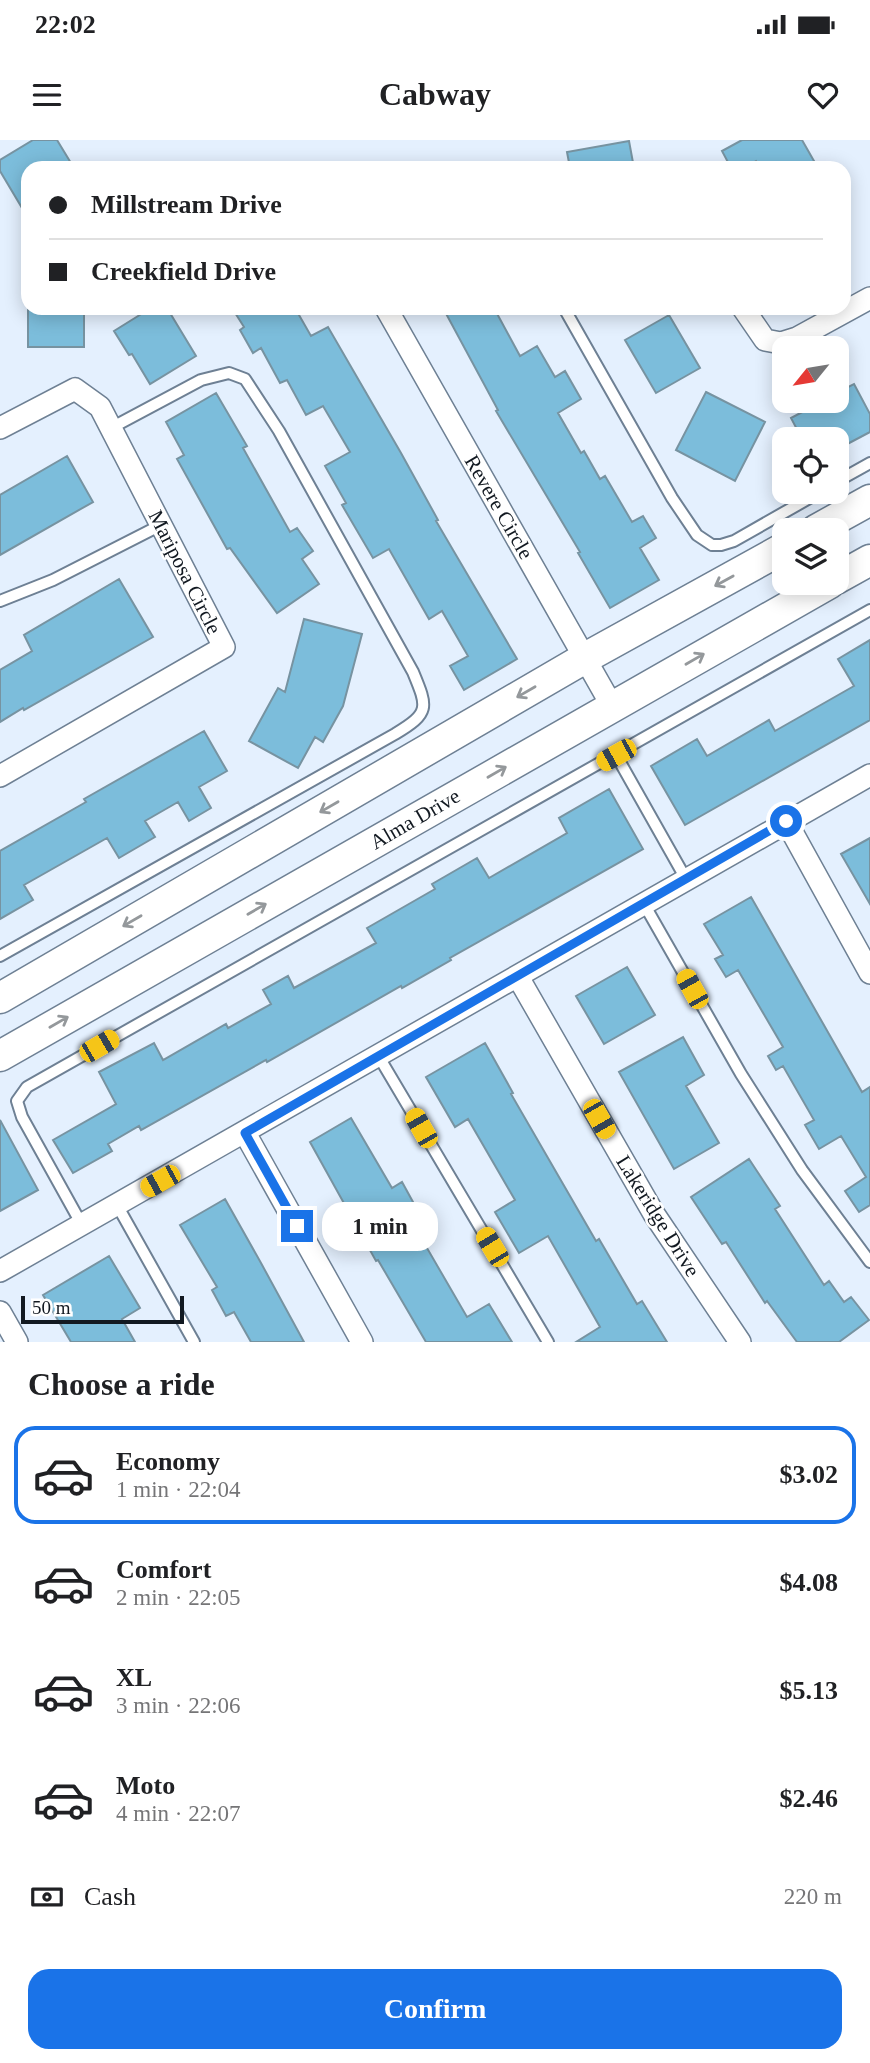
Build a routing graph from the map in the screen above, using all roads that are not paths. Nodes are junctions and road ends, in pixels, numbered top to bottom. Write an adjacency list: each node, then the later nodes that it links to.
1 (870, 298): 2 (street)
2 (851, 308)
3 (390, 315): 21 (street, Revere Circle)
4 (568, 315): 12 (lane)
5 (747, 315): 6 (street)
6 (839, 315)
7 (0, 428): 8 (street, Mariposa Circle)
8 (111, 428): 14 (street, Mariposa Circle); 29 (lane)
9 (870, 463): 10 (lane)
10 (849, 475)
11 (870, 500): 13 (main road)
12 (799, 504)
13 (838, 518)
14 (161, 525): 19 (lane); 25 (street, Mariposa Circle)
15 (772, 555): 21 (main road, one-way to 21)
16 (870, 560): 17 (main road)
17 (849, 572)
18 (809, 595): 22 (main road, Alma Drive, one-way to 18)
19 (0, 601)
20 (870, 610): 23 (lane)
21 (585, 658): 22 (street, Revere Circle); 32 (main road, one-way to 32)
22 (612, 706): 33 (main road, Alma Drive, one-way to 22)
23 (616, 755): 27 (lane); 37 (lane)
24 (870, 775): 26 (street)
25 (0, 776)
26 (786, 821): 27 (street); 30 (street)
27 (687, 879): 28 (street)
28 (644, 904): 31 (street); 38 (lane)
29 (0, 956)
30 (870, 973)
31 (518, 977): 34 (street); 41 (street, Lakeridge Drive)
32 (0, 998)
33 (0, 1056)
34 (379, 1057): 35 (street); 45 (lane)
35 (245, 1133): 36 (street); 44 (street)
36 (117, 1205): 37 (street); 43 (lane)
37 (82, 1225): 39 (street)
38 (870, 1262)
39 (0, 1271)
40 (0, 1312): 42 (street)
41 (734, 1340)
42 (17, 1342)
43 (194, 1342)
44 (362, 1342)
45 (548, 1342)

